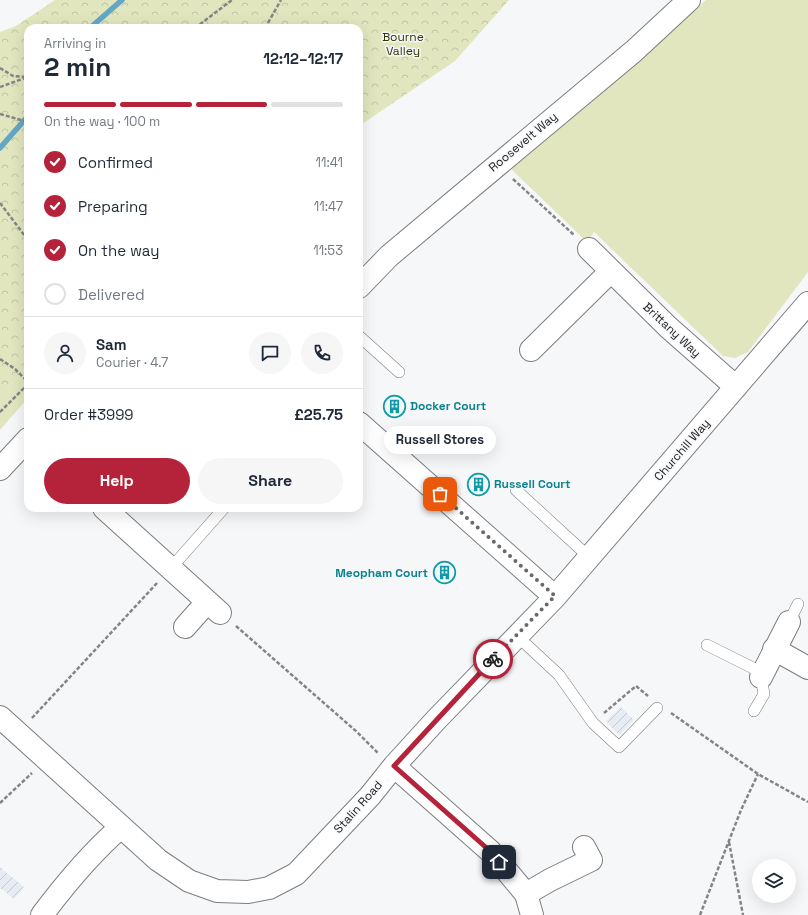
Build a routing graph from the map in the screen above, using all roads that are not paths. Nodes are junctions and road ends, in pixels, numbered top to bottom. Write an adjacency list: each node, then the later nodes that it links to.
1 (689, 0): 4 (street, Roosevelt Way)
2 (589, 249): 3 (street, Brittany Way)
3 (611, 271): 7 (street); 9 (street, Brittany Way)
4 (363, 283)
5 (808, 303): 9 (street, Churchill Way)
6 (363, 340): 8 (lane)
7 (531, 350)
8 (399, 372)
9 (736, 387): 16 (street, Churchill Way)
10 (363, 427): 18 (street)
11 (24, 444): 12 (street)
12 (0, 469)
13 (516, 490): 16 (lane)
14 (108, 512): 17 (street)
15 (220, 512): 17 (lane)
16 (589, 557): 18 (street, Churchill Way)
17 (171, 568): 20 (street)
18 (555, 596): 21 (street, Stalin Road)
19 (794, 613): 23 (street)
20 (185, 627)
21 (516, 635): 26 (lane); 29 (street, Stalin Road)
22 (707, 645): 25 (lane)
23 (774, 650): 24 (street); 25 (street)
24 (808, 668)
25 (762, 675): 27 (lane)
26 (659, 706)
27 (754, 712)
28 (0, 717): 30 (street, Stalin Road)
29 (394, 766): 30 (street, Stalin Road); 32 (street)
30 (121, 827): 33 (street)
31 (592, 861): 32 (street)
32 (526, 894): 34 (street)
33 (42, 915)
34 (532, 915)

